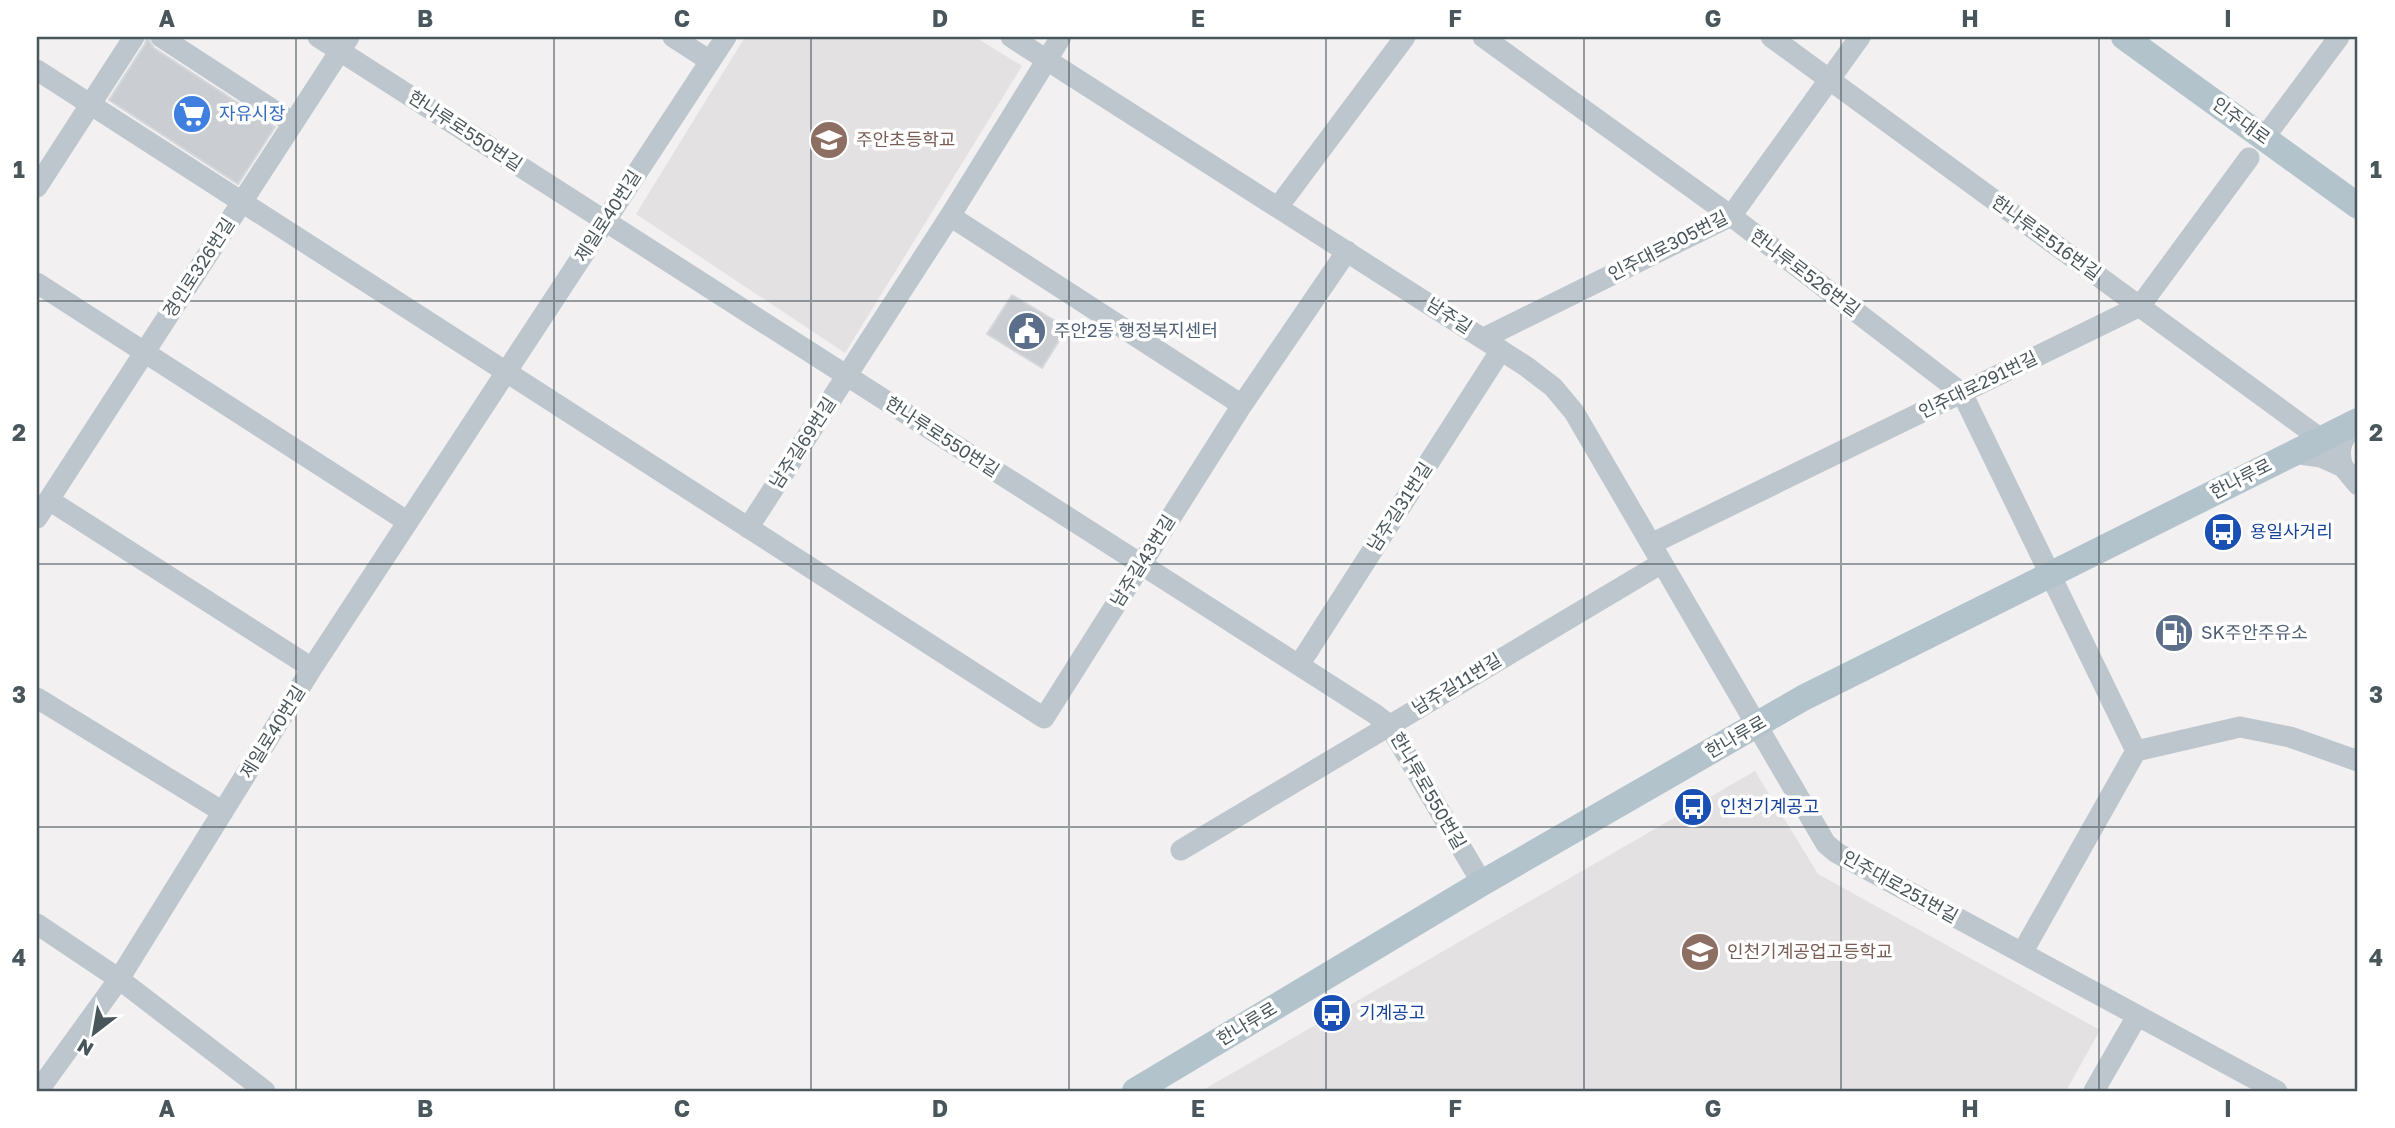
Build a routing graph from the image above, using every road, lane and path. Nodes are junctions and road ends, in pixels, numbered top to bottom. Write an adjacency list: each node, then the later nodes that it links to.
1 (134, 37): 19 (street)
2 (161, 37): 20 (street)
3 (318, 37): 14 (street, 한나루로550번길)
4 (673, 37): 16 (street)
5 (726, 37): 16 (street, 제일로40번길)
6 (1011, 37): 15 (street, 남주길)
7 (1061, 37): 15 (street, 남주길69번길)
8 (1405, 37): 25 (street)
9 (1483, 37): 27 (street, 한나루로526번길)
10 (1772, 37): 18 (street, 한나루로516번길)
11 (1860, 37): 18 (street, 인주대로305번길)
12 (2124, 37): 21 (main road, 인주대로)
13 (2339, 37): 21 (street, 인주대로291번길)
14 (345, 44): 20 (street, 경인로326번길); 28 (street, 한나루로550번길)
15 (1047, 60): 25 (street, 남주길); 26 (street, 남주길69번길)
16 (710, 61): 28 (street, 제일로40번길)
17 (37, 70): 19 (street)
18 (1830, 79): 27 (street, 인주대로305번길); 31 (street, 한나루로516번길)
19 (90, 105): 22 (street); 23 (street)
20 (293, 123): 23 (street, 경인로326번길)
21 (2260, 143): 24 (main road, 인주대로); 31 (street, 인주대로291번길)
22 (37, 187)
23 (242, 202): 33 (street, 경인로326번길); 34 (street)
24 (2358, 206)
25 (1278, 207): 29 (street, 남주길)
26 (950, 216): 35 (street, 남주길69번길); 37 (street)
27 (1731, 216): 32 (street, 인주대로305번길); 36 (street, 한나루로526번길)
28 (605, 221): 34 (street, 제일로40번길); 35 (street, 한나루로550번길)
29 (1347, 251): 32 (street, 남주길); 37 (street, 남주길43번길)
30 (37, 283): 33 (street)
31 (2140, 306): 36 (street, 인주대로291번길); 39 (street, 한나루로516번길)
32 (1493, 344): 47 (street, 남주길); 51 (street, 남주길31번길)
33 (144, 352): 43 (street, 경인로326번길); 45 (street)
34 (506, 372): 45 (street, 제일로40번길); 46 (street)
35 (847, 375): 46 (street, 남주길69번길); 49 (street, 한나루로550번길)
36 (1962, 393): 47 (street, 인주대로291번길); 50 (street, 한나루로526번길)
37 (1242, 405): 49 (street, 남주길43번길)
38 (2357, 421): 39 (main road, 한나루로); 41 (street)
39 (2321, 439): 40 (main road, 한나루로)
40 (2293, 453): 41 (street); 50 (main road, 한나루로)
41 (2343, 467): 42 (street)
42 (2358, 485)
43 (49, 500): 44 (street, 경인로326번길); 52 (street)
44 (37, 518)
45 (408, 522): 52 (street, 제일로40번길)
46 (748, 527): 49 (street, 남주길43번길)
47 (1651, 544): 48 (street, 남주길)
48 (1662, 563): 54 (street, 남주길11번길); 55 (street, 남주길)
49 (1141, 564): 51 (street, 한나루로550번길)
50 (2050, 575): 55 (main road, 한나루로); 56 (street, 한나루로526번길)
51 (1299, 665): 54 (street, 한나루로550번길)
52 (312, 668): 58 (street, 제일로40번길)
53 (37, 698): 58 (street)
54 (1389, 724): 59 (street, 남주길11번길); 60 (street, 한나루로550번길)
55 (1757, 725): 60 (main road, 한나루로); 62 (street, 인주대로251번길)
56 (2136, 751): 57 (street); 62 (street)
57 (2358, 761)
58 (223, 812): 63 (street, 제일로40번길)
59 (1181, 850)
60 (1482, 883): 65 (main road, 한나루로)
61 (37, 925): 63 (street)
62 (2022, 953): 64 (street, 인주대로251번길)
63 (119, 979): 66 (street, 제일로40번길); 67 (street)
64 (2137, 1016): 68 (street); 69 (street, 인주대로251번길)
65 (1150, 1088)
66 (38, 1091)
67 (265, 1091)
68 (2094, 1091)
69 (2277, 1091)

